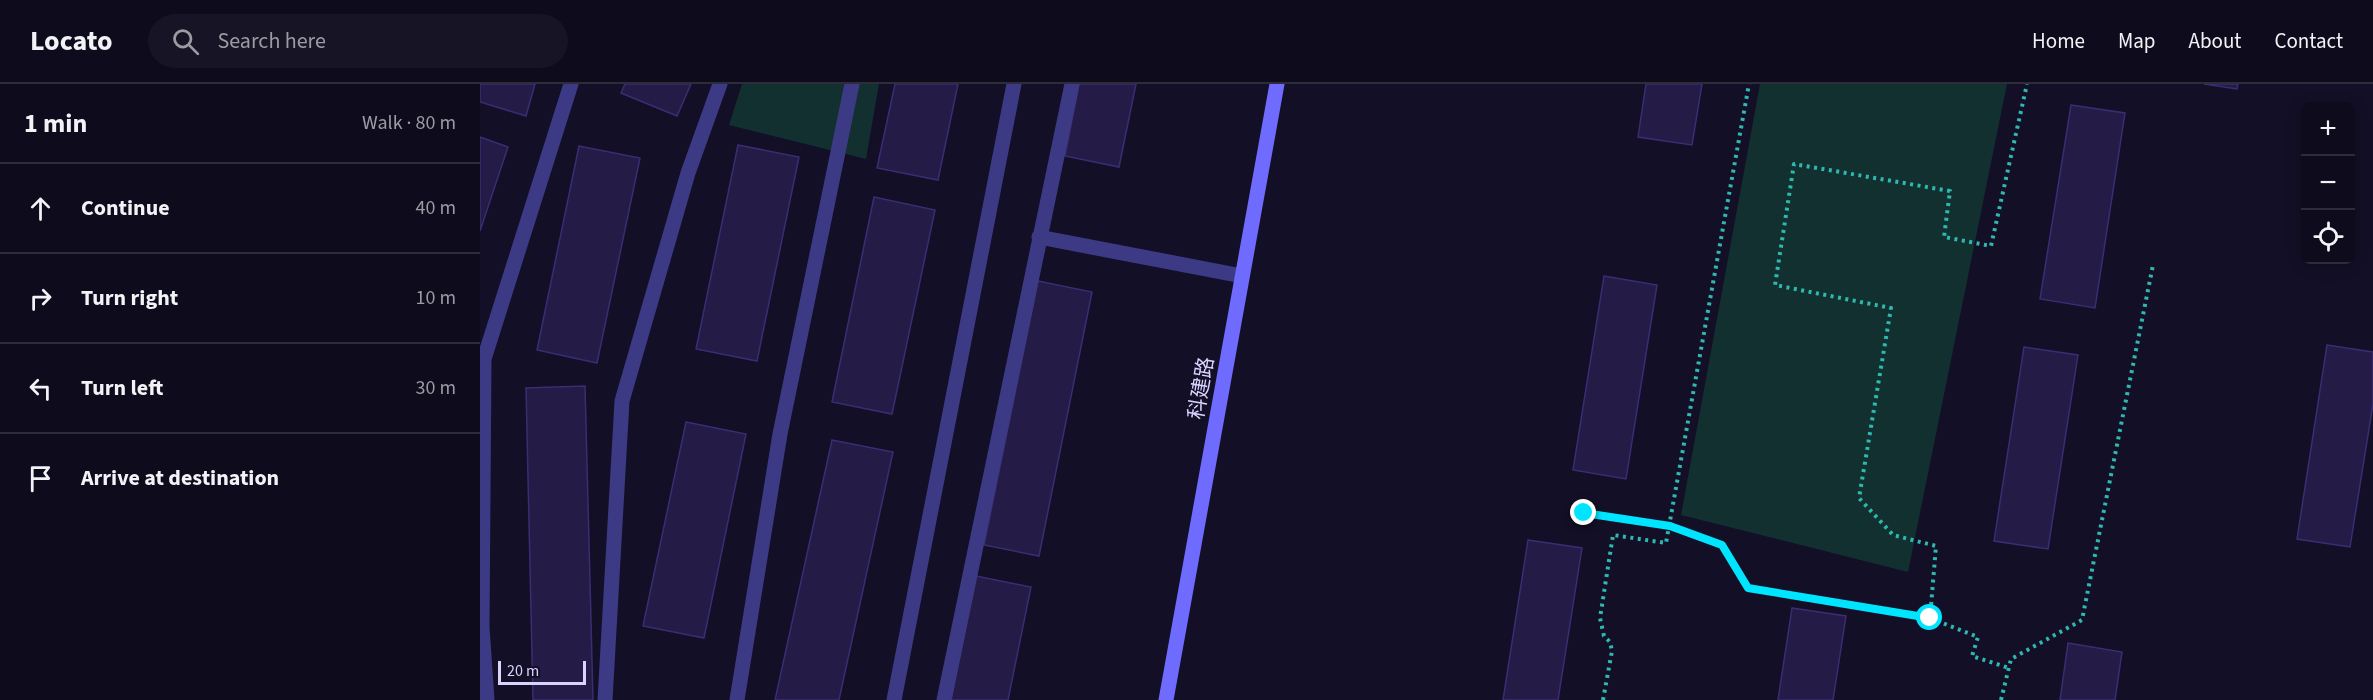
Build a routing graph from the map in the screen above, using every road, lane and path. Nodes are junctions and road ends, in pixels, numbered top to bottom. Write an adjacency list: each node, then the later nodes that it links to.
1 (571, 84): 12 (street)
2 (720, 84): 19 (street)
3 (852, 84): 20 (street)
4 (1014, 84): 21 (street)
5 (1072, 84): 9 (street)
6 (1277, 84): 11 (main road, 科建路)
7 (1749, 84): 14 (path)
8 (2027, 84): 15 (path)
9 (1039, 237): 11 (street); 22 (street)
10 (2153, 265): 16 (path)
11 (1242, 276): 17 (main road, 科建路)
12 (482, 358): 18 (street)
13 (1584, 513): 14 (path)
14 (1670, 526): 15 (path); 23 (path)
15 (1930, 618): 16 (path)
16 (2009, 668): 24 (path)
17 (1168, 699)
18 (487, 700)
19 (605, 700)
20 (737, 700)
21 (894, 700)
22 (944, 700)
23 (1603, 700)
24 (2001, 700)

